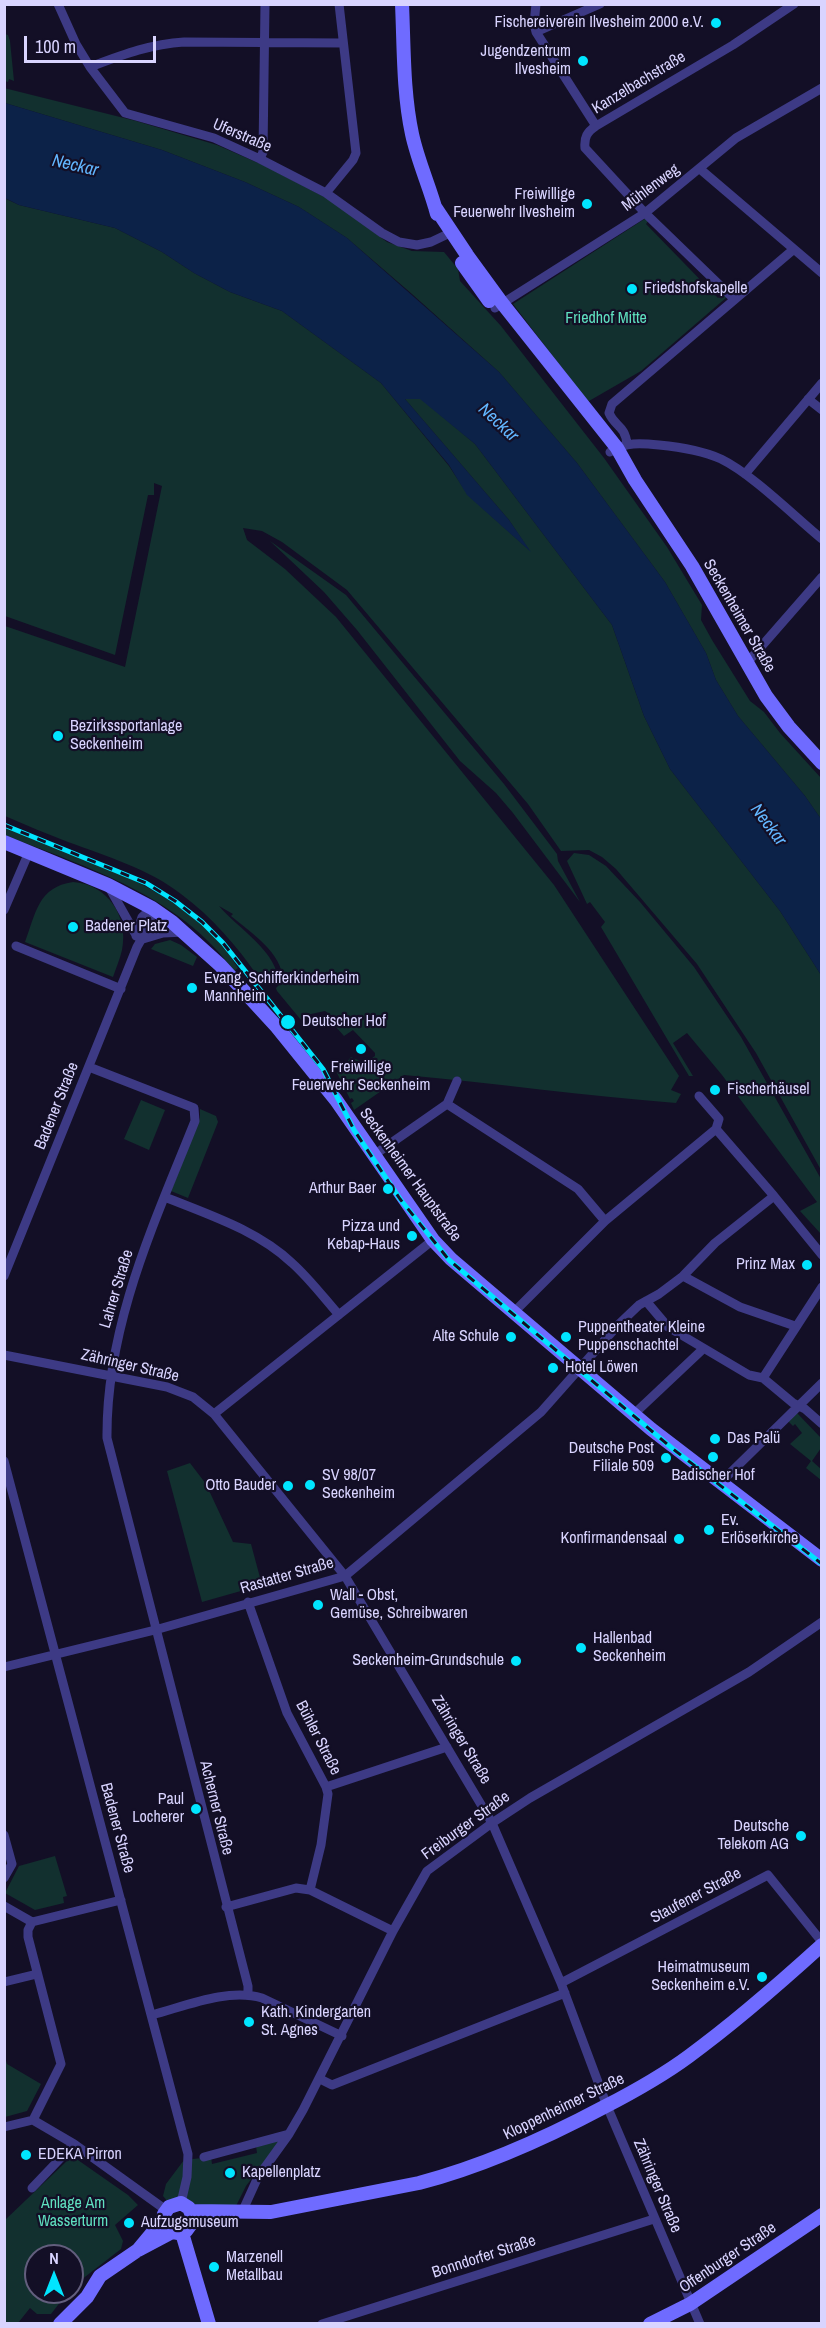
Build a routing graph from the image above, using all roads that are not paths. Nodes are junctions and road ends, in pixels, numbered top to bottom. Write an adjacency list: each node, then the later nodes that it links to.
1 (58, 4): 11 (street, Uferstraße)
2 (265, 4): 9 (street)
3 (339, 4): 10 (street)
4 (402, 4): 18 (main road, Seckenheimer Straße)
5 (536, 4): 8 (street)
6 (600, 4): 8 (street)
7 (794, 4): 13 (street, Kanzelbachstraße)
8 (536, 32): 13 (street)
9 (264, 42): 10 (street); 11 (street); 14 (street)
10 (343, 43): 16 (street)
11 (90, 67): 14 (street, Uferstraße)
12 (822, 88): 15 (street, Mühlenweg)
13 (596, 126): 17 (street, Kanzelbachstraße)
14 (260, 159): 16 (street, Uferstraße)
15 (700, 168): 17 (street, Mühlenweg); 19 (street)
16 (326, 193): 18 (street, Uferstraße)
17 (645, 213): 21 (street); 22 (street, Mühlenweg)
18 (449, 233): 22 (main road, Seckenheimer Straße)
19 (794, 249): 20 (street); 21 (street)
20 (822, 273)
21 (734, 299): 26 (street)
22 (499, 305): 26 (main road, Seckenheimer Straße)
23 (822, 383): 24 (street)
24 (808, 399): 25 (street); 27 (street)
25 (822, 410)
26 (618, 448): 27 (street); 30 (main road, Seckenheimer Straße)
27 (745, 474): 28 (street)
28 (822, 539)
29 (822, 577): 30 (street)
30 (746, 664): 31 (main road, Seckenheimer Straße)
31 (822, 763)
32 (4, 842): 33 (main road, Seckenheimer Hauptstraße)
33 (28, 852): 34 (main road, Seckenheimer Hauptstraße); 36 (street)
34 (108, 885): 35 (main road, Seckenheimer Hauptstraße); 38 (street)
35 (152, 908): 37 (main road, Seckenheimer Hauptstraße); 38 (street, Badener Straße)
36 (4, 910)
37 (184, 932): 38 (street); 46 (main road, Seckenheimer Hauptstraße)
38 (138, 940): 40 (street, Badener Straße)
39 (16, 946): 40 (street)
40 (121, 989): 41 (street, Badener Straße)
41 (89, 1067): 48 (street, Lahrer Straße); 52 (street, Badener Straße)
42 (458, 1081): 44 (street)
43 (699, 1096): 45 (street)
44 (447, 1104): 46 (street); 49 (street)
45 (716, 1129): 47 (street); 49 (street)
46 (374, 1155): 50 (main road, Seckenheimer Hauptstraße)
47 (774, 1196): 51 (street); 53 (street, Rastatter Straße)
48 (165, 1197): 57 (street); 62 (street, Lahrer Straße)
49 (604, 1221): 56 (street)
50 (434, 1240): 56 (main road, Seckenheimer Hauptstraße); 57 (street)
51 (822, 1255)
52 (4, 1276)
53 (683, 1276): 55 (street, Rastatter Straße); 58 (street)
54 (822, 1287): 58 (street)
55 (646, 1302): 59 (street); 61 (street, Rastatter Straße)
56 (513, 1312): 61 (main road, Seckenheimer Hauptstraße)
57 (339, 1315): 66 (street)
58 (795, 1326): 63 (street)
59 (703, 1349): 63 (street); 67 (street)
60 (4, 1355): 62 (street, Zähringer Straße)
61 (580, 1368): 67 (main road, Seckenheimer Hauptstraße); 72 (street, Rastatter Straße)
62 (110, 1375): 66 (street, Zähringer Straße); 75 (street, Lahrer Straße)
63 (763, 1378): 65 (street)
64 (822, 1383): 65 (street)
65 (799, 1406): 68 (street); 70 (street)
66 (214, 1414): 72 (street, Zähringer Straße)
67 (634, 1414): 70 (main road, Seckenheimer Hauptstraße)
68 (822, 1424)
69 (4, 1461): 76 (street, Badener Straße)
70 (721, 1482): 71 (main road, Seckenheimer Hauptstraße)
71 (822, 1560)
72 (345, 1576): 73 (street, Rastatter Straße); 78 (street, Zähringer Straße)
73 (248, 1602): 75 (street, Rastatter Straße); 79 (street, Bühler Straße)
74 (819, 1624): 80 (street, Freiburger Straße)
75 (155, 1630): 76 (street, Rastatter Straße); 86 (street, Acherner Straße)
76 (56, 1654): 77 (street, Rastatter Straße); 84 (street, Badener Straße)
77 (4, 1667)
78 (447, 1747): 79 (street); 80 (street, Zähringer Straße)
79 (326, 1786): 83 (street, Bühler Straße)
80 (492, 1823): 88 (street, Freiburger Straße); 92 (street, Zähringer Straße)
81 (4, 1834): 82 (street)
82 (4, 1878)
83 (310, 1890): 86 (street); 88 (street)
84 (121, 1900): 87 (street); 95 (street, Badener Straße)
85 (4, 1906): 87 (street)
86 (226, 1906): 94 (street, Acherner Straße)
87 (32, 1922): 90 (street)
88 (393, 1931): 96 (street, Freiburger Straße)
89 (822, 1944): 92 (street, Staufener Straße); 98 (main road, Kloppenheimer Straße)
90 (37, 1974): 91 (street); 99 (street)
91 (4, 1982)
92 (561, 1983): 93 (street, Zähringer Straße)
93 (565, 1993): 97 (street); 98 (street, Zähringer Straße)
94 (248, 1994): 95 (street); 96 (street)
95 (152, 2015): 109 (street, Badener Straße)
96 (342, 2036): 97 (street, Freiburger Straße)
97 (320, 2079): 101 (street, Freiburger Straße)
98 (607, 2106): 105 (main road, Kloppenheimer Straße); 108 (street, Zähringer Straße)
99 (33, 2120): 100 (street); 102 (street)
100 (4, 2127)
101 (289, 2134): 103 (street); 105 (street, Freiburger Straße)
102 (74, 2144): 104 (street); 106 (street)
103 (204, 2157)
104 (32, 2188)
105 (243, 2210): 109 (main road, Kloppenheimer Straße)
106 (165, 2215): 109 (main road); 109 (main road, Kloppenheimer Straße); 110 (main road, Kloppenheimer Straße)
107 (822, 2215): 111 (main road, Offenburger Straße)
108 (654, 2218): 111 (street, Zähringer Straße); 114 (street, Bonndorfer Straße)
109 (184, 2221): 110 (main road, Kloppenheimer Straße); 113 (main road)
110 (138, 2250): 112 (main road, Kloppenheimer Straße)
111 (690, 2304): 115 (main road, Offenburger Straße); 116 (street, Zähringer Straße)
112 (66, 2322)
113 (209, 2324)
114 (322, 2324)
115 (650, 2324)
116 (700, 2324)

